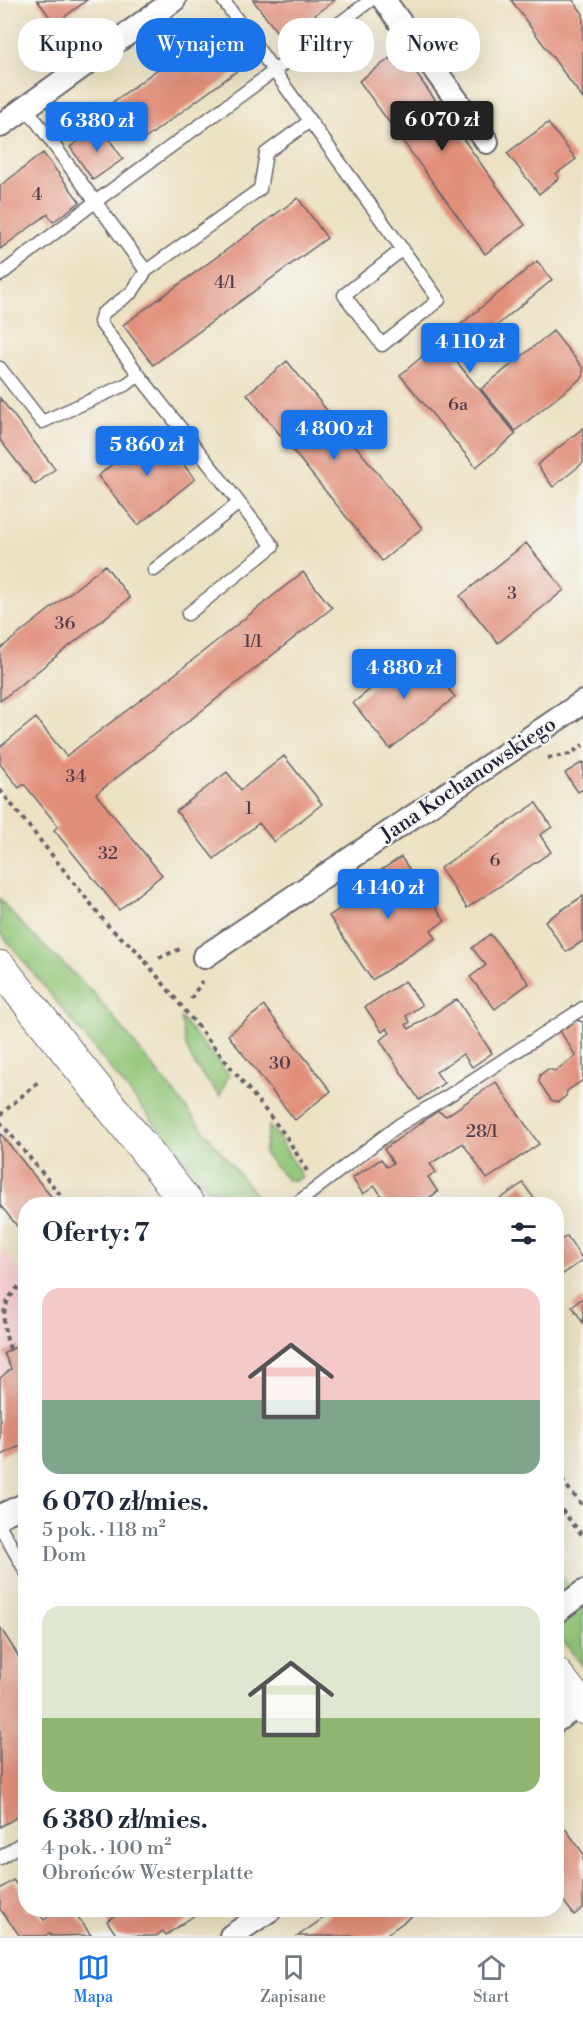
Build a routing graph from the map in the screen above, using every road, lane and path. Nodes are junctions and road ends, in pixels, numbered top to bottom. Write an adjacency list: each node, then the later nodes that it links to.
1 (174, 0): 6 (street)
2 (223, 0): 5 (lane)
3 (371, 0): 5 (lane)
4 (384, 0): 9 (street)
5 (274, 71): 7 (lane); 10 (lane)
6 (26, 107): 8 (street); 10 (lane)
7 (310, 121): 11 (lane); 12 (lane)
8 (0, 126)
9 (487, 142)
10 (95, 202): 12 (lane); 13 (lane)
11 (403, 249): 11 (lane)
12 (146, 271): 15 (lane)
13 (0, 275)
14 (0, 368): 15 (lane)
15 (138, 375): 16 (lane)
16 (239, 503): 17 (lane); 18 (lane)
17 (154, 570)
18 (189, 614)
19 (583, 702): 21 (street, Jana Kochanowskiego)
20 (0, 790): 27 (path)
21 (204, 957)
22 (2, 972): 29 (main road)
23 (583, 1008): 27 (lane)
24 (38, 1082): 25 (path)
25 (0, 1115)
26 (0, 1122): 28 (path)
27 (317, 1187): 30 (lane)
28 (62, 1197)
29 (182, 1197)
30 (305, 1197)
31 (18, 1287): 32 (path)
32 (0, 1323): 33 (path)
33 (10, 1349)
34 (564, 1483): 35 (path)
35 (583, 1506)
36 (18, 1508): 38 (street)
37 (564, 1513): 40 (path)
38 (0, 1516)
39 (0, 1526): 41 (lane)
40 (583, 1536)
41 (18, 1558)
42 (583, 1592): 43 (street)
43 (564, 1605)
44 (564, 1691): 45 (main road)
45 (573, 1711)
46 (18, 1846): 47 (lane)
47 (0, 1858)
48 (260, 1917): 49 (street)
49 (231, 1936)

